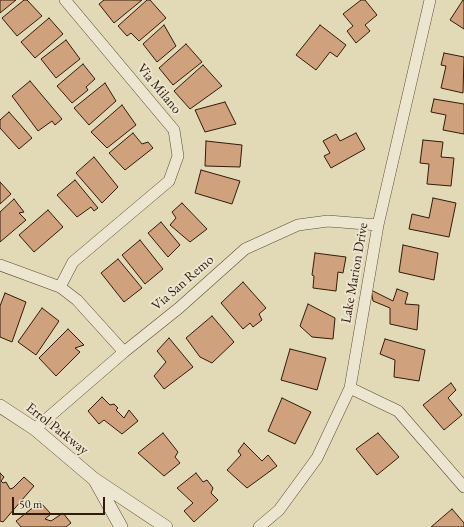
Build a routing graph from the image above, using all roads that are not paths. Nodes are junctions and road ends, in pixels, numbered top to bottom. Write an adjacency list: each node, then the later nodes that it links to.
1 (65, 0): 5 (street, Via Milano)
2 (430, 0): 3 (street, Lake Marion Drive)
3 (378, 225): 6 (street, Via San Remo); 7 (street, Lake Marion Drive)
4 (0, 265): 5 (street)
5 (60, 287): 6 (street)
6 (124, 352): 9 (street, Via San Remo)
7 (350, 388): 11 (street); 14 (street, Lake Marion Drive)
8 (0, 406): 9 (street, Errol Parkway)
9 (35, 429): 10 (street, Errol Parkway)
10 (94, 479): 12 (street, Errol Parkway); 13 (street, Errol Parkway)
11 (464, 487)
12 (121, 527)
13 (166, 527)
14 (259, 527)

